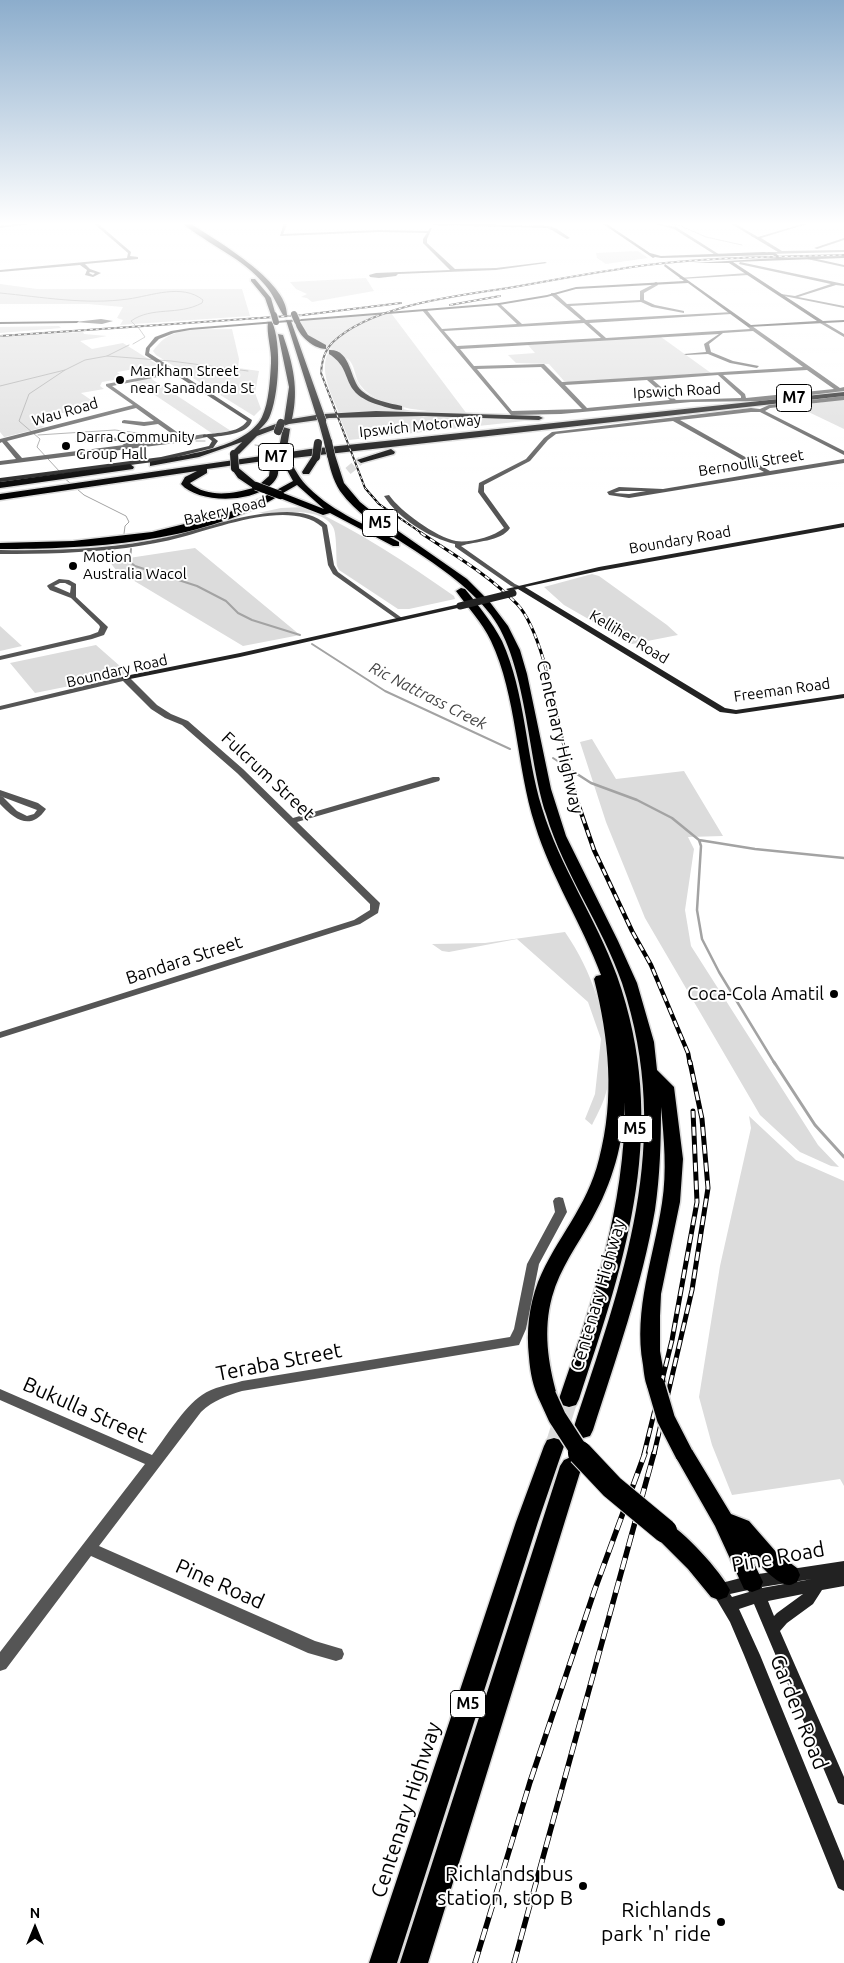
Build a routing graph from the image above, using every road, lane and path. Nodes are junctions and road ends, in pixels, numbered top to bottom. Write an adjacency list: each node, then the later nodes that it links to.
1 (270, 314): 13 (highway)
2 (285, 314): 48 (highway)
3 (295, 314): 28 (highway)
4 (375, 314): 36 (street)
5 (427, 314): 21 (street)
6 (509, 314): 19 (street)
7 (575, 314): 16 (street)
8 (689, 314): 12 (street)
9 (720, 314): 12 (street)
10 (732, 314): 20 (street)
11 (809, 314): 17 (street)
12 (696, 315): 16 (street)
13 (272, 319): 59 (highway); 68 (highway)
14 (844, 321): 17 (street)
15 (77, 322): 15 (street); 18 (street)
16 (584, 322): 19 (street); 27 (street)
17 (822, 322): 20 (street); 26 (street)
18 (0, 323)
19 (521, 325): 21 (street)
20 (750, 326): 22 (street)
21 (441, 330): 29 (street)
22 (755, 330): 23 (street); 34 (street)
23 (727, 332): 24 (street); 25 (street)
24 (711, 333): 25 (street); 27 (street)
25 (718, 335): 31 (street)
26 (844, 336)
27 (604, 339): 29 (street)
28 (322, 347)
29 (456, 348): 33 (street)
30 (332, 352): 47 (highway)
31 (709, 353): 32 (street); 35 (street)
32 (686, 354)
33 (473, 368): 39 (street); 44 (street, Ipswich Road)
34 (808, 368): 35 (street); 40 (street)
35 (764, 369): 37 (street)
36 (176, 372): 43 (street); 53 (street)
37 (719, 374): 38 (street); 41 (street)
38 (648, 378): 39 (street); 42 (street)
39 (561, 384): 44 (street)
40 (843, 393): 41 (street, Ipswich Road); 45 (street, Ipswich Road); 46 (highway, Ipswich Motorway / M7); 50 (highway, Ipswich Motorway / M7)
41 (744, 400): 42 (street, Ipswich Road)
42 (674, 402): 44 (street, Ipswich Road)
43 (136, 406): 51 (street); 55 (street, Wau Road)
44 (586, 410)
45 (761, 411): 49 (street, Ipswich Road); 60 (street)
46 (639, 412): 47 (highway); 68 (highway, Ipswich Motorway / M7)
47 (460, 416): 77 (highway, bridge)
48 (317, 418): 65 (highway, bridge); 82 (highway, Centenary Highway / M5, bridge)
49 (674, 419): 66 (street); 79 (street, Ipswich Road)
50 (610, 420): 57 (highway); 68 (highway, Ipswich Motorway / M7)
51 (160, 422): 52 (street); 54 (street)
52 (116, 424)
53 (207, 436): 54 (street); 68 (street)
54 (184, 440): 58 (street)
55 (2, 441): 61 (street)
56 (78, 441): 58 (street)
57 (443, 446): 59 (highway, bridge); 62 (highway)
58 (130, 447): 61 (street)
59 (278, 448): 77 (highway, Centenary Highway / M5)
60 (844, 453)
61 (20, 460): 64 (street)
62 (361, 460)
63 (844, 461): 66 (street, Bernoulli Street)
64 (0, 463)
65 (306, 472)
66 (769, 473): 73 (street, Bernoulli Street)
67 (347, 475): 82 (highway)
68 (74, 478): 70 (highway, Ipswich Motorway / M7); 70 (highway)
69 (0, 480): 70 (street)
70 (53, 481): 72 (highway); 74 (highway, Ipswich Motorway / M7); 76 (highway, Ipswich Motorway / M7)
71 (292, 484): 80 (highway)
72 (0, 485)
73 (661, 490): 73 (street, Bernoulli Street)
74 (0, 492)
75 (386, 496): 79 (street)
76 (0, 497)
77 (358, 524): 96 (highway, Centenary Highway / M5)
78 (844, 525): 83 (street, Boundary Road)
79 (459, 544): 83 (street, Kelliher Road)
80 (0, 546)
81 (0, 552): 85 (street, Bakery Road)
82 (451, 571): 99 (highway, Centenary Highway / M5)
83 (521, 588): 85 (street, Boundary Road, bridge); 90 (street, Kelliher Road)
84 (73, 597): 86 (street)
85 (400, 619): 87 (street, Boundary Road)
86 (0, 658)
87 (127, 680): 89 (street, Boundary Road); 91 (street, Boundary Road); 95 (street, Fulcrum Street)
88 (844, 696): 90 (street, Freeman Road)
89 (0, 708)
90 (723, 710)
91 (0, 713)
92 (436, 779): 95 (street)
93 (0, 793): 94 (street)
94 (0, 798)
95 (292, 821): 97 (street, Fulcrum Street)
96 (557, 865): 102 (highway, Centenary Highway / M5); 114 (highway, bridge)
97 (375, 911): 98 (street, Bandara Street)
98 (0, 1036)
99 (650, 1073): 103 (highway, Centenary Highway / M5); 107 (highway, bridge)
100 (559, 1200): 105 (street, Teraba Street)
101 (0, 1394): 105 (street, Bukulla Street)
102 (569, 1399)
103 (583, 1430)
104 (554, 1446): 120 (highway, Centenary Highway / M5)
105 (154, 1462): 108 (street, Teraba Street)
106 (572, 1466): 121 (highway, M5)
107 (723, 1521): 110 (highway); 113 (highway)
108 (88, 1548): 116 (street, Pine Road); 117 (street, Teraba Street)
109 (844, 1567): 110 (street, Pine Road)
110 (789, 1576): 113 (street, Pine Road)
111 (844, 1579): 112 (street, Pine Road)
112 (817, 1584): 113 (street, Pine Road); 115 (street)
113 (755, 1589): 114 (street, Pine Road); 115 (street, Garden Road)
114 (724, 1597): 119 (street, Garden Road)
115 (772, 1629): 118 (street, Garden Road)
116 (336, 1654)
117 (0, 1664)
118 (844, 1797)
119 (844, 1882)
120 (383, 1963)
121 (414, 1963)

